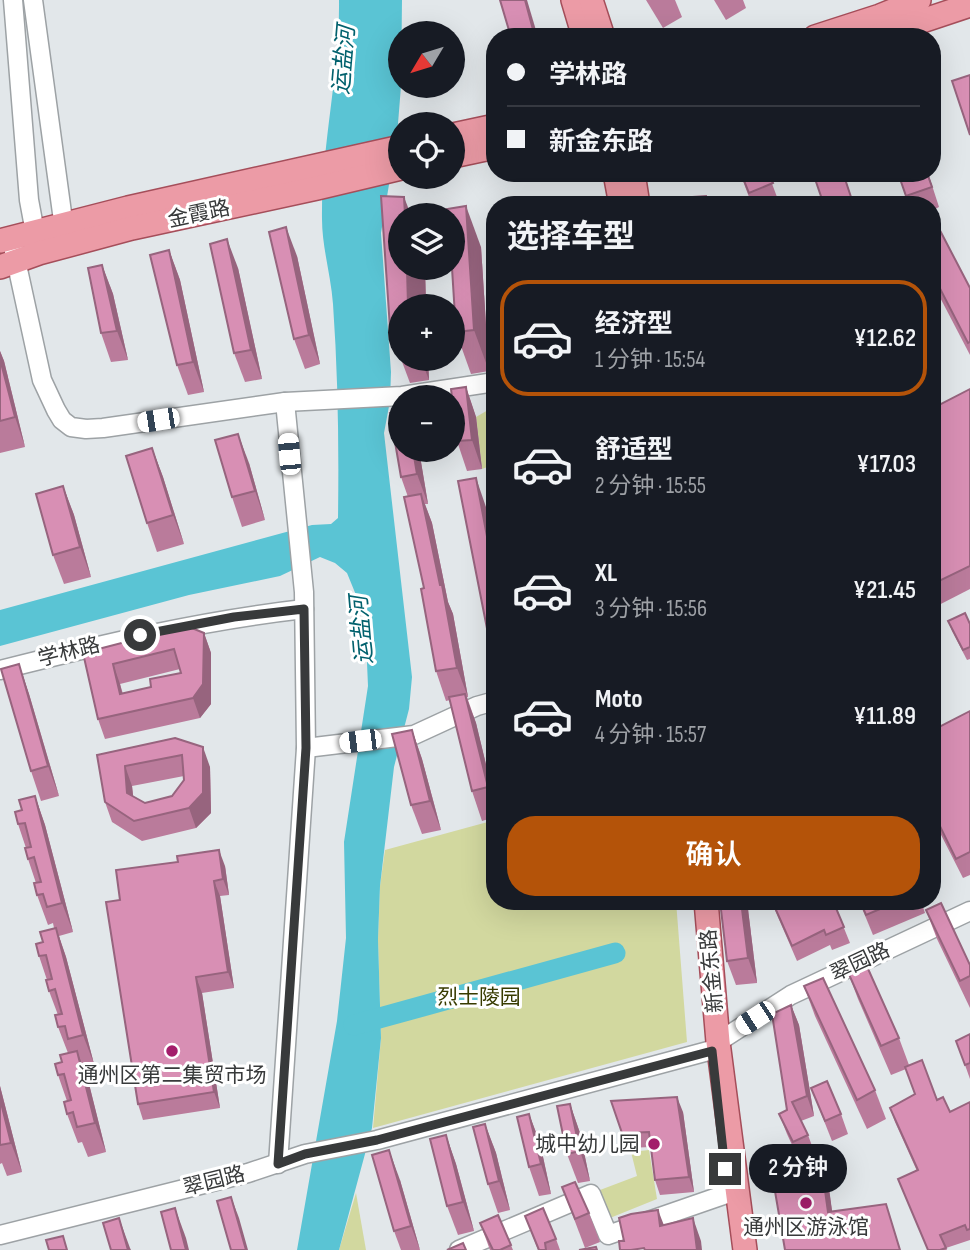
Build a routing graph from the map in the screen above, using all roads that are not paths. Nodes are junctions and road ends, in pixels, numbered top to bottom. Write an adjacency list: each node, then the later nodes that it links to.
1 (13, 0): 20 (street)
2 (33, 0): 18 (street)
3 (573, 0): 7 (main road)
4 (591, 0): 8 (main road)
5 (919, 0): 9 (main road)
6 (970, 5): 10 (main road)
7 (581, 28)
8 (600, 28)
9 (843, 28)
10 (901, 28)
11 (486, 128): 12 (main road)
12 (465, 132)
13 (486, 149): 15 (main road)
14 (388, 152): 17 (main road, 金霞路)
15 (465, 153)
16 (388, 169): 17 (main road, 金霞路)
17 (314, 178): 18 (main road, 金霞路)
18 (65, 235): 20 (main road, 金霞路)
19 (5, 240): 20 (main road, 金霞路); 21 (street)
20 (37, 243): 21 (main road, 金霞路)
21 (9, 264): 23 (street)
22 (486, 383): 23 (street)
23 (285, 402): 24 (street)
24 (304, 601): 25 (street, 学林路); 27 (street)
25 (0, 670)
26 (486, 703): 27 (street)
27 (306, 748): 32 (street)
28 (699, 910): 31 (main road, 新金东路)
29 (707, 910): 31 (main road, 新金东路)
30 (970, 911): 31 (street, 翠园路)
31 (715, 1046): 32 (street, 翠园路); 33 (main road, 新金东路)
32 (278, 1164): 34 (street, 翠园路)
33 (733, 1192): 35 (street); 37 (main road, 新金东路); 38 (main road, 新金东路)
34 (0, 1235)
35 (611, 1242): 36 (street)
36 (458, 1250)
37 (734, 1250)
38 (744, 1250)

